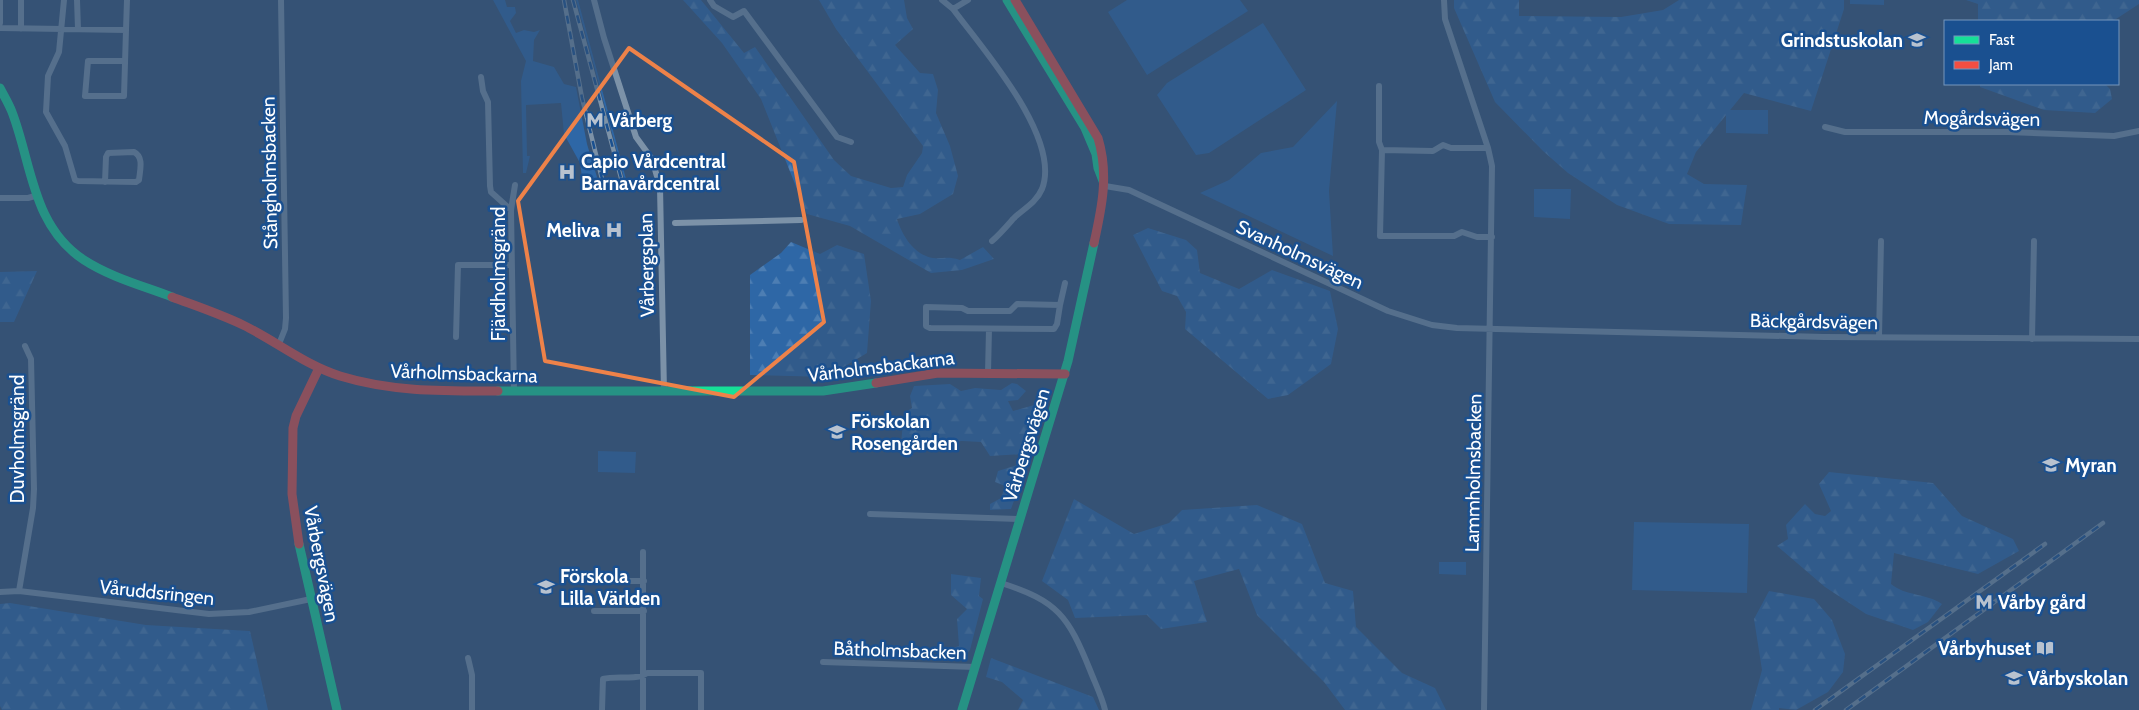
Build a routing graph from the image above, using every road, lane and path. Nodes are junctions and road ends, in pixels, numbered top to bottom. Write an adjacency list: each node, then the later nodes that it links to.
1 (0, 0): 15 (street)
2 (21, 0): 17 (street)
3 (64, 0): 18 (street)
4 (77, 0): 19 (street)
5 (127, 0): 20 (street)
6 (281, 0): 51 (street, Stångholmsbacken)
7 (594, 0): 57 (street, Vårbergsplan)
8 (710, 0): 27 (street)
9 (942, 0): 14 (street)
10 (968, 0): 14 (street)
11 (1007, 0): 32 (street, Vårbergsvägen)
12 (1015, 0): 32 (street, Vårbergsvägen)
13 (1444, 0): 28 (street, Lammholmsbacken)
14 (953, 9): 39 (street)
15 (0, 23)
16 (0, 28): 17 (street)
17 (21, 29): 18 (street)
18 (63, 29): 19 (street); 30 (street)
19 (78, 29): 20 (street)
20 (126, 30): 21 (street)
21 (125, 62): 21 (street)
22 (482, 78): 35 (street)
23 (1379, 86): 29 (street)
24 (0, 88): 33 (street, Vårholmsbackarna)
25 (1825, 127): 26 (street, Mogårdsvägen)
26 (2139, 131)
27 (851, 142)
28 (1488, 148): 29 (street); 38 (street, Lammholmsbacken)
29 (1382, 150): 38 (street)
30 (105, 182): 30 (street)
31 (515, 185): 35 (street, Fjärdholmsgränd)
32 (1105, 186): 46 (street, Svanholmsvägen); 55 (street, Vårbergsvägen)
33 (35, 196): 34 (street); 51 (street, Vårholmsbackarna)
34 (0, 198)
35 (511, 210): 42 (street, Fjärdholmsgränd)
36 (801, 220): 37 (street)
37 (675, 223)
38 (1492, 237): 46 (street, Lammholmsbacken)
39 (992, 241)
40 (1881, 241): 48 (street)
41 (2034, 241): 49 (street)
42 (512, 265): 47 (street); 56 (street, Fjärdholmsgränd)
43 (1064, 283): 44 (street)
44 (1060, 304): 45 (street); 45 (street)
45 (989, 329): 54 (street)
46 (1489, 330): 48 (street, Bäckgårdsvägen); 80 (street, Lammholmsbacken)
47 (456, 337)
48 (1879, 337): 49 (street, Bäckgårdsvägen)
49 (2032, 338): 50 (street, Bäckgårdsvägen)
50 (2139, 340)
51 (279, 344): 53 (street, Vårholmsbackarna)
52 (25, 346): 64 (street, Duvholmsgränd)
53 (319, 368): 56 (street, Vårholmsbackarna); 66 (street, Vårbergsvägen)
54 (988, 373): 55 (street, Vårholmsbackarna); 57 (street, Vårholmsbackarna)
55 (1064, 374): 59 (street, Vårbergsvägen)
56 (514, 392): 57 (street, Vårholmsbackarna)
57 (664, 392)
58 (870, 514): 59 (street)
59 (1020, 519): 63 (street, Vårbergsvägen)
60 (643, 552): 62 (street)
61 (582, 581): 62 (street)
62 (644, 581): 67 (street)
63 (1001, 583): 71 (street, Vårbergsvägen); 79 (street)
64 (19, 591): 65 (street, Våruddsringen); 66 (street, Våruddsringen)
65 (0, 592)
66 (311, 599): 73 (street, Vårbergsvägen)
67 (644, 611): 68 (street); 72 (street)
68 (594, 612)
69 (468, 658): 74 (street)
70 (823, 662): 71 (street, Båtholmsbacken)
71 (975, 667): 78 (street, Vårbergsvägen)
72 (643, 676): 75 (street); 76 (street); 77 (street)
73 (337, 710)
74 (472, 710)
75 (602, 710)
76 (643, 710)
77 (701, 710)
78 (962, 710)
79 (1105, 710)
80 (1484, 710)

